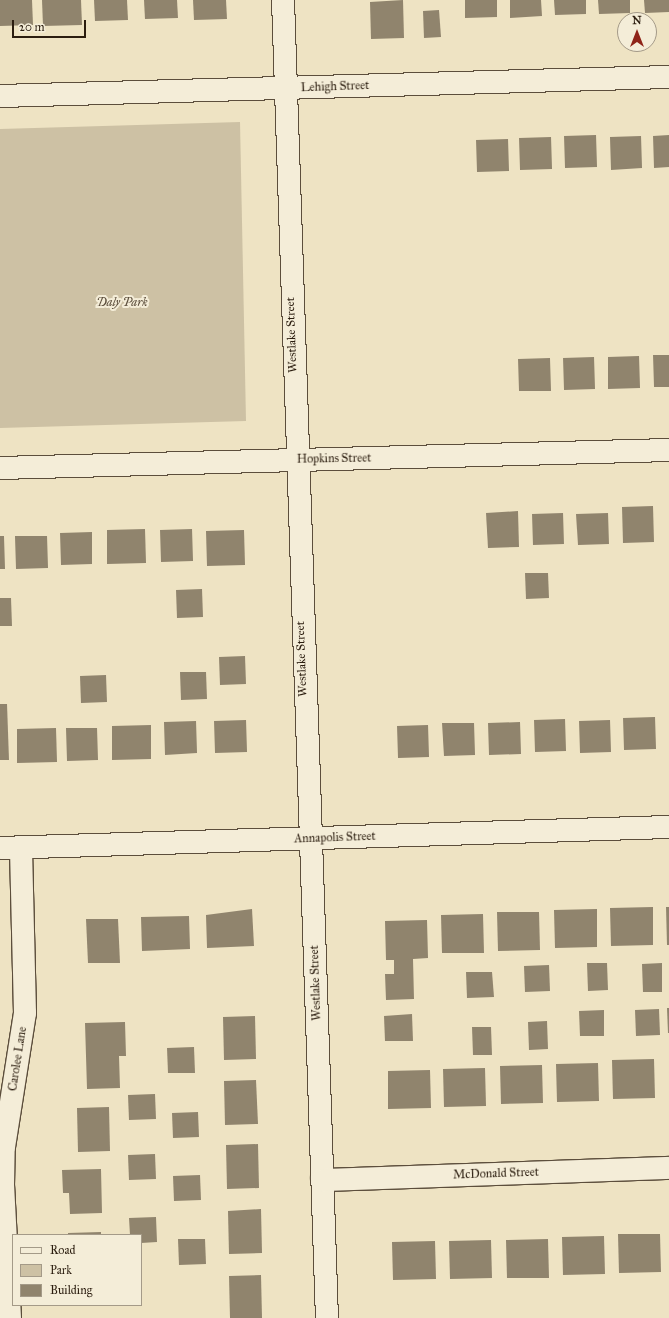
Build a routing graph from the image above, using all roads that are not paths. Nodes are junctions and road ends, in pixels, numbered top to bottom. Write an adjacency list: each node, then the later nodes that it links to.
1 (283, 0): 3 (street, Westlake Street)
2 (669, 77): 3 (street, Lehigh Street)
3 (285, 88): 4 (street, Lehigh Street); 6 (street, Westlake Street)
4 (0, 96)
5 (669, 450): 6 (street, Hopkins Street)
6 (296, 460): 7 (street, Hopkins Street); 9 (street, Westlake Street)
7 (0, 468)
8 (669, 827): 9 (street, Annapolis Street)
9 (310, 838): 10 (street, Annapolis Street); 12 (street, Westlake Street)
10 (11, 847): 13 (street, Carolee Lane)
11 (669, 1168): 12 (street, McDonald Street)
12 (322, 1180): 14 (street, Westlake Street)
13 (10, 1318)
14 (326, 1318)

